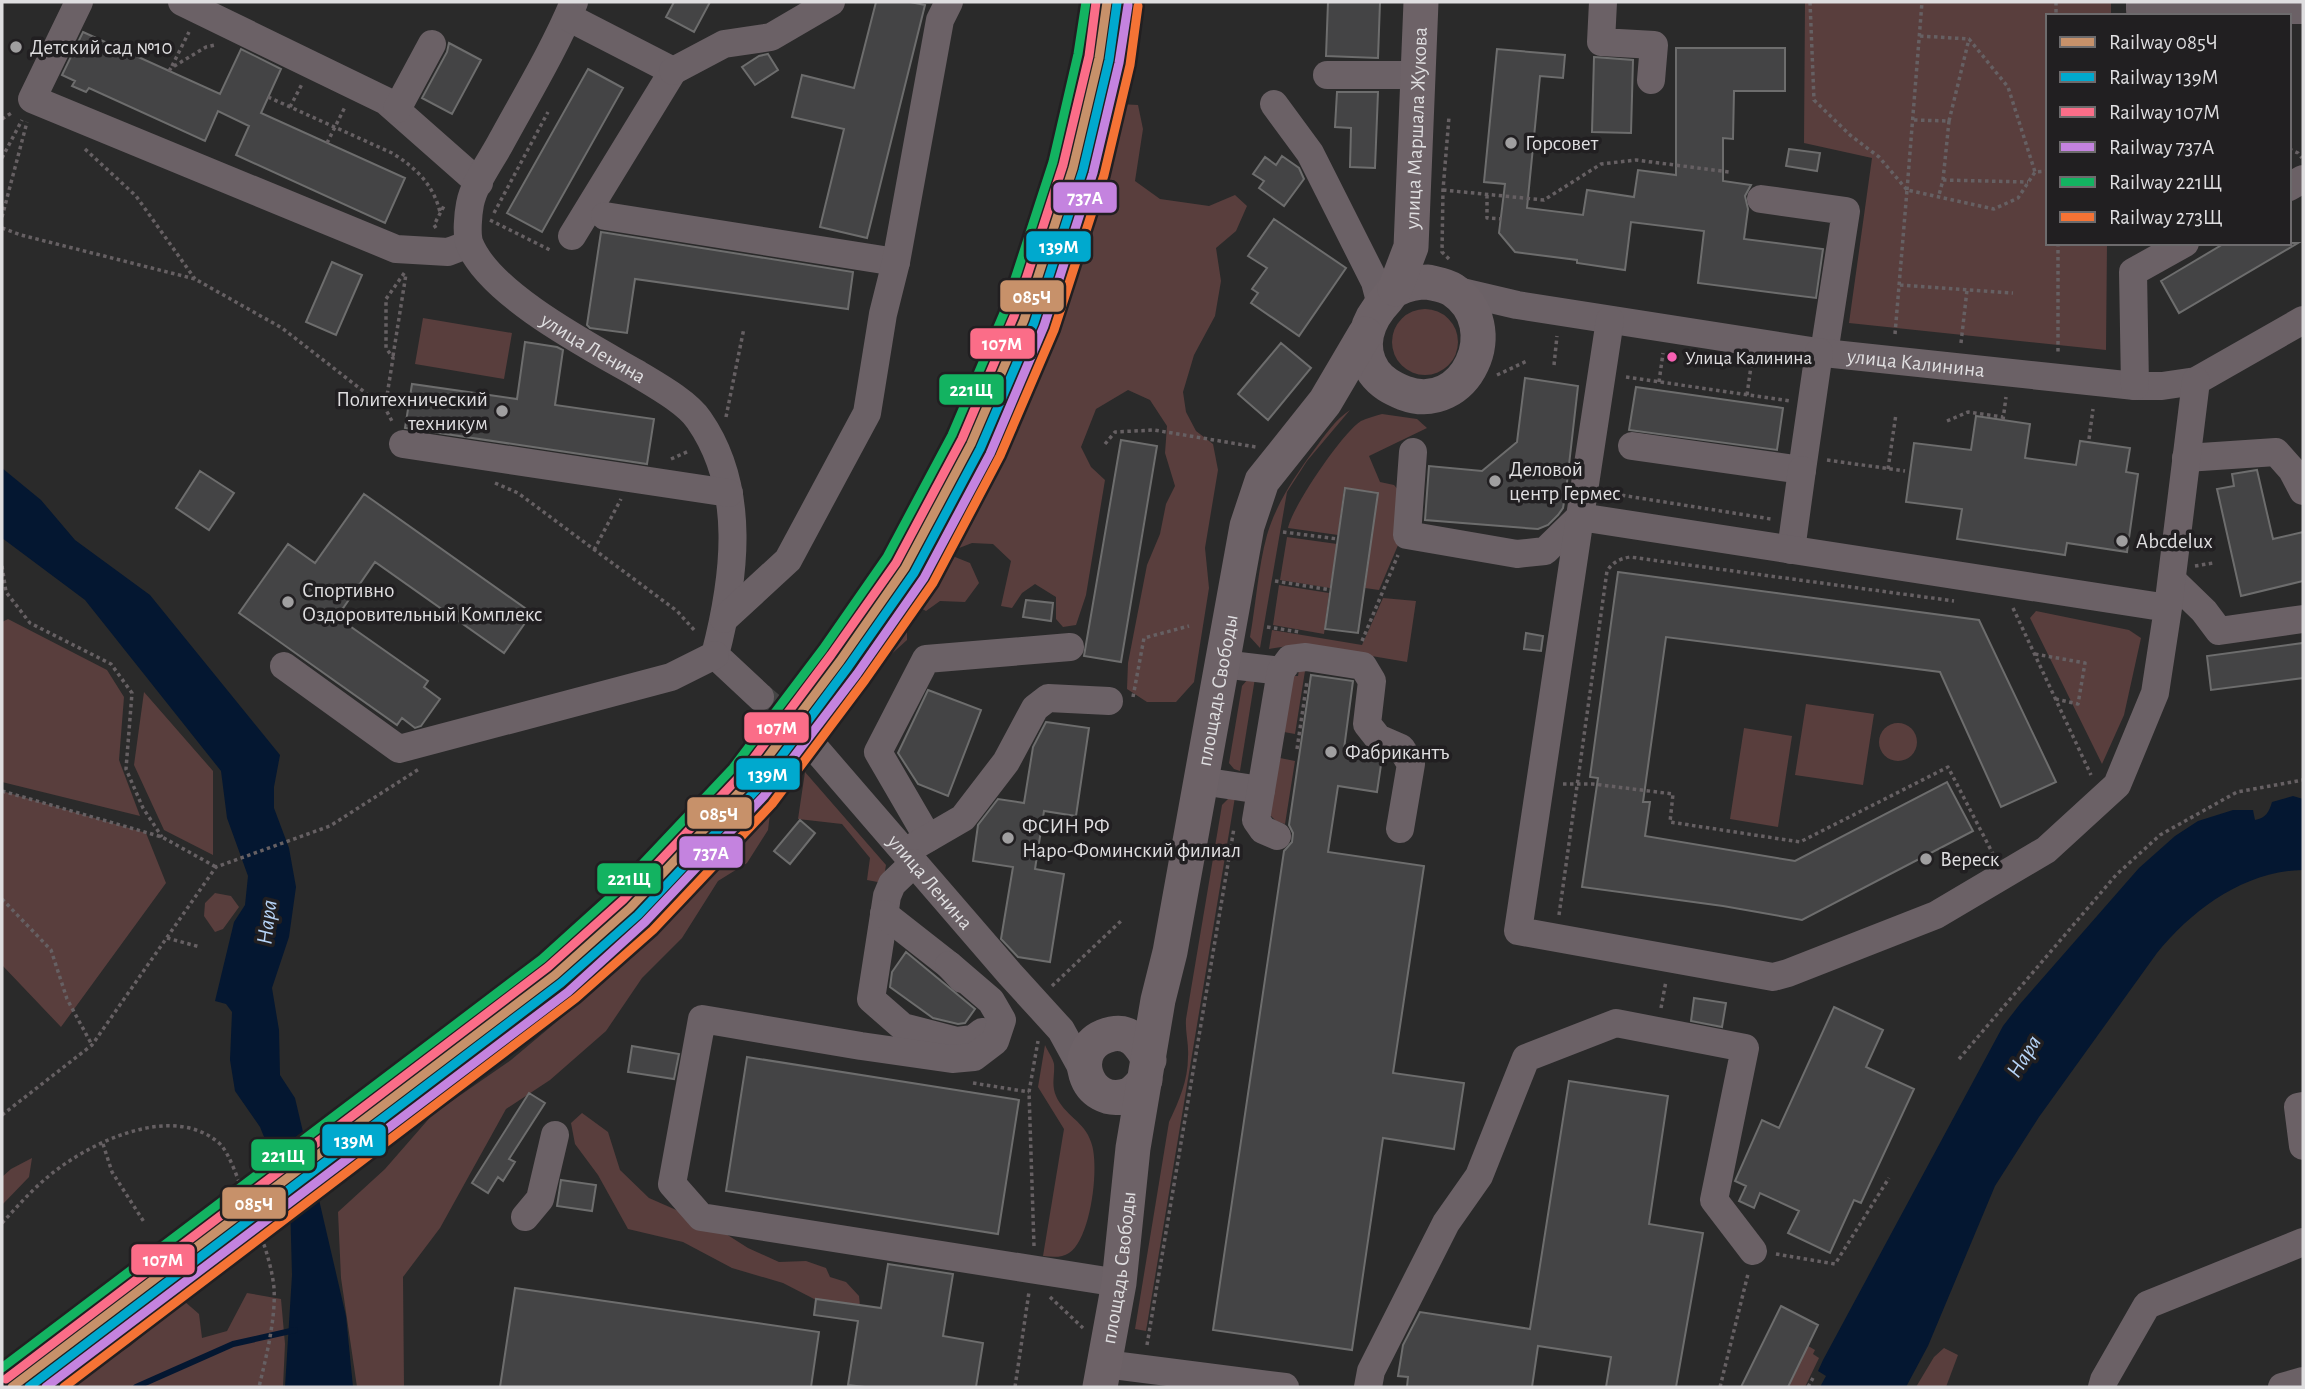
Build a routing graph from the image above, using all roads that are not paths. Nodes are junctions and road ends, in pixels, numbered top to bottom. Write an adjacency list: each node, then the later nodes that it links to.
1 (79, 2): 21 (street)
2 (831, 2): 11 (street)
3 (949, 2): 24 (street)
4 (1421, 2): 13 (main road, улица Маршала Жукова)
5 (1603, 2): 14 (street)
6 (2140, 2): 7 (street)
7 (2287, 7)
8 (571, 10): 11 (street); 17 (street)
9 (187, 13): 16 (street)
10 (432, 44): 16 (street)
11 (673, 71): 20 (street)
12 (1327, 75): 13 (street)
13 (1418, 75): 23 (main road, улица Маршала Жукова)
14 (1651, 80)
15 (1273, 104): 27 (street)
16 (397, 109): 17 (street)
17 (479, 183): 21 (street)
18 (1761, 200): 31 (street)
19 (605, 216): 24 (street)
20 (572, 236)
21 (469, 244): 42 (street, улица Ленина)
22 (2181, 245): 33 (street)
23 (1410, 255): 25 (main road, улица Маршала Жукова); 27 (main road, улица Маршала Жукова)
24 (896, 262): 47 (street)
25 (1451, 281): 26 (street, улица Калинина); 27 (main road); 30 (main road)
26 (1517, 305): 28 (street, улица Калинина); 30 (street)
27 (1380, 309): 34 (main road); 35 (main road, площадь Свободы)
28 (1610, 320): 31 (street, улица Калинина); 43 (street)
29 (2303, 320): 32 (street, улица Калинина)
30 (1478, 337): 34 (main road)
31 (1822, 352): 33 (street, улица Калинина); 40 (street)
32 (2196, 381): 33 (street, улица Калинина); 39 (street)
33 (2134, 386)
34 (1390, 388): 35 (main road)
35 (1325, 402): 51 (main road, площадь Свободы)
36 (403, 444): 42 (street)
37 (1632, 446): 40 (street)
38 (1413, 452): 43 (street)
39 (2186, 458): 41 (street); 45 (street)
40 (1814, 465): 44 (street)
41 (2303, 491)
42 (729, 492): 47 (street, улица Ленина)
43 (1580, 517): 44 (street); 46 (street)
44 (1791, 550): 46 (street)
45 (2182, 573): 46 (street); 48 (street)
46 (2168, 608)
47 (724, 619): 49 (street, улица Ленина)
48 (2303, 619)
49 (707, 646): 52 (street); 54 (street)
50 (1070, 647): 61 (street)
51 (1222, 663): 53 (street); 57 (main road, площадь Свободы)
52 (284, 666)
53 (1281, 671): 58 (street); 59 (street)
54 (760, 696)
55 (1120, 704): 61 (street)
56 (801, 732): 61 (street, улица Ленина)
57 (1201, 781): 58 (street); 65 (main road, площадь Свободы)
58 (1261, 790): 60 (street)
59 (1400, 829)
60 (1277, 836)
61 (916, 851): 62 (street); 66 (street, улица Ленина)
62 (884, 914): 63 (street); 64 (street)
63 (949, 965): 64 (street); 68 (street)
64 (870, 999): 68 (street)
65 (1158, 1000): 67 (main road); 69 (main road, площадь Свободы)
66 (1050, 1032): 67 (street); 70 (street, улица Ленина)
67 (1110, 1034): 69 (main road); 70 (main road)
68 (863, 1046): 78 (street)
69 (1147, 1070): 70 (main road); 74 (main road, площадь Свободы)
70 (1089, 1081): 74 (main road)
71 (2303, 1106): 73 (street)
72 (555, 1135): 75 (street)
73 (2303, 1146)
74 (1133, 1148): 78 (main road, площадь Свободы)
75 (525, 1217)
76 (2303, 1242): 84 (street)
77 (1753, 1251): 83 (street)
78 (1119, 1283): 79 (main road, площадь Свободы)
79 (1102, 1376): 81 (street)
80 (2303, 1381): 85 (street)
81 (1240, 1384): 82 (street)
82 (1285, 1387)
83 (1368, 1387)
84 (2102, 1387)
85 (2282, 1387)

